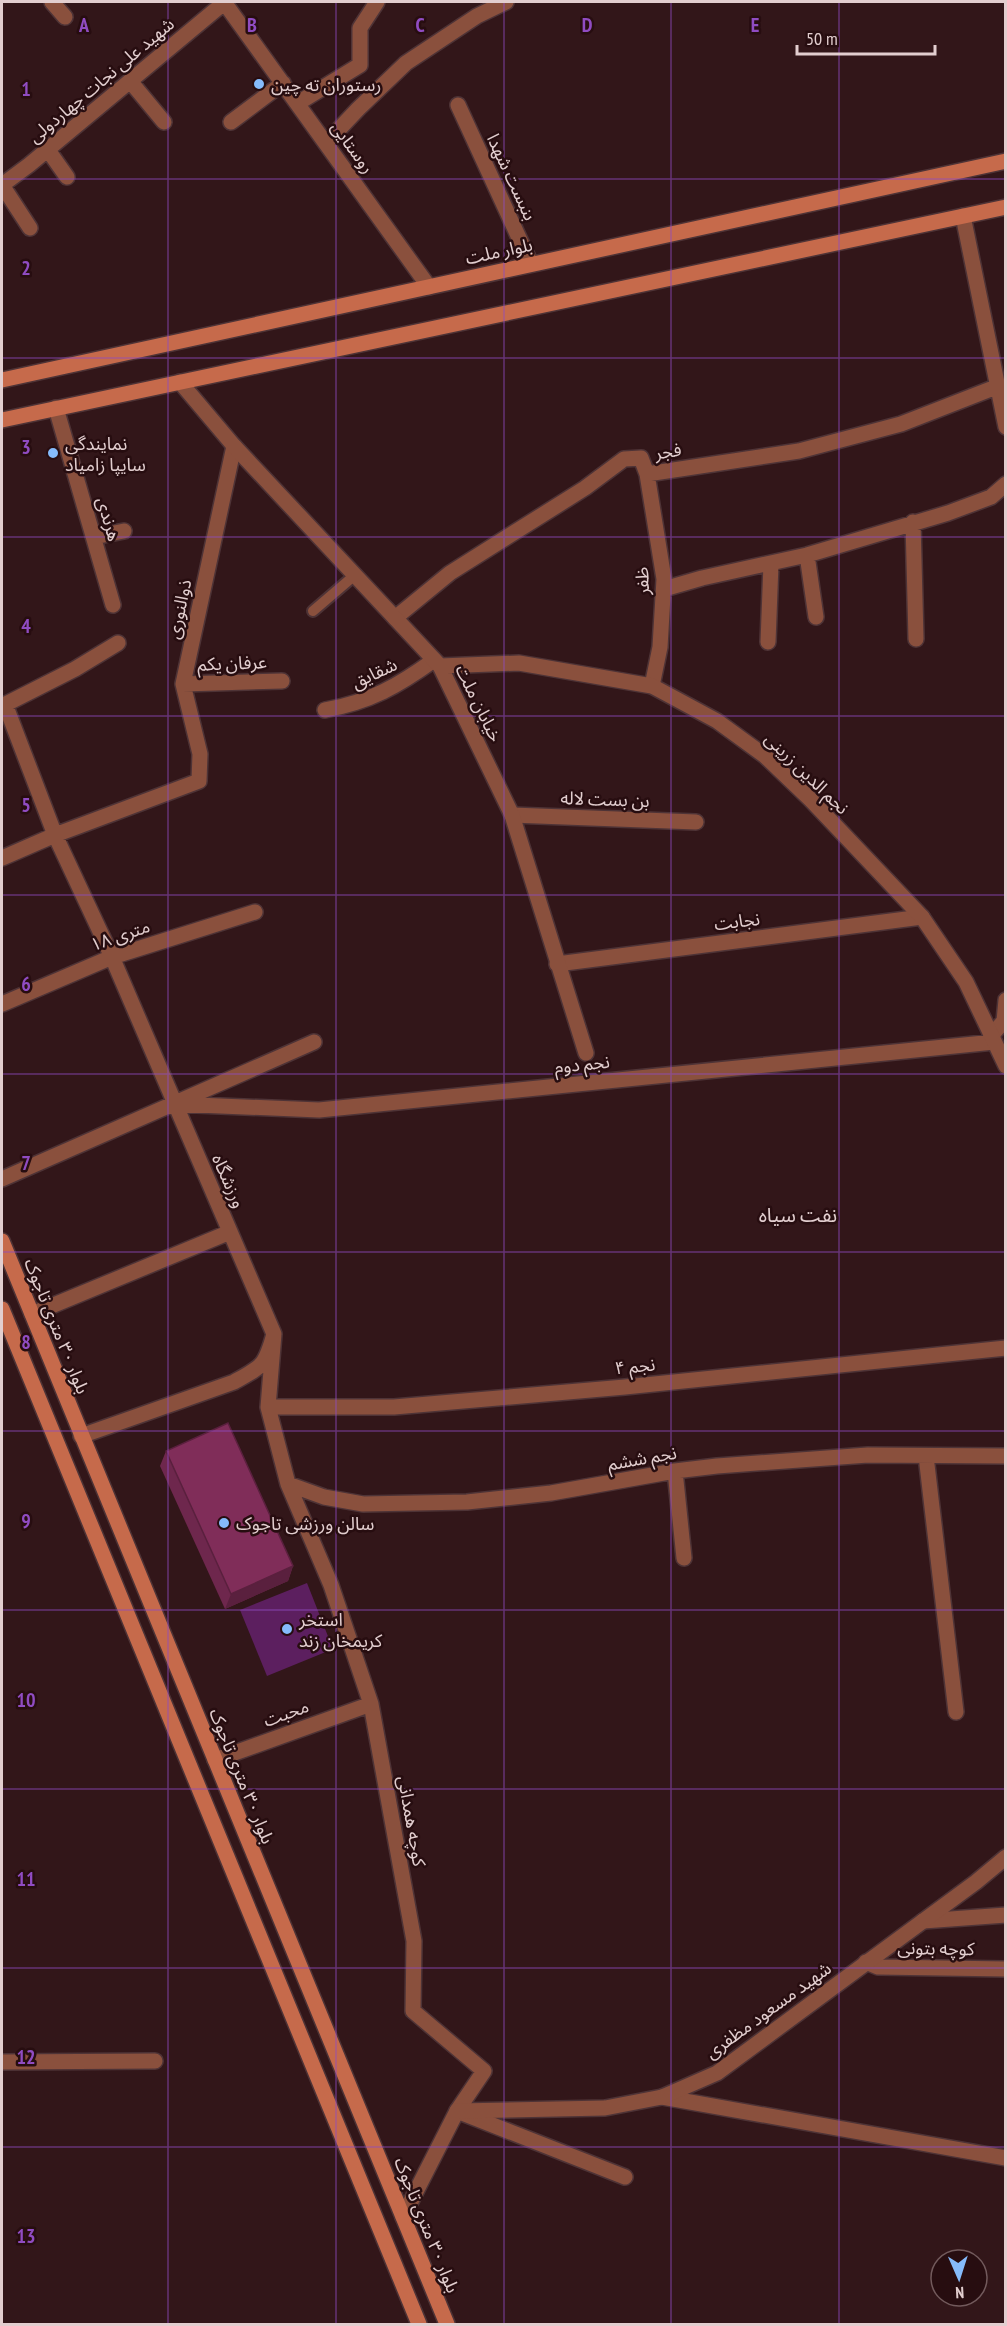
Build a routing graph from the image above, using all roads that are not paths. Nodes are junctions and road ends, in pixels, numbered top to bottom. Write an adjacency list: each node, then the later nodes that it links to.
1 (52, 2): 5 (street)
2 (225, 2): 6 (street, شهید علی نجات چهاردولی); 7 (street, روستایی)
3 (377, 2): 8 (street)
4 (506, 2): 12 (street)
5 (65, 17)
6 (130, 81): 10 (street); 13 (street, شهید علی نجات چهاردولی)
7 (283, 83): 8 (street, روستایی); 11 (street)
8 (298, 103): 12 (street, روستایی)
9 (458, 105): 20 (street, بنبست شهدا)
10 (164, 122)
11 (231, 122)
12 (326, 143): 21 (street, روستایی)
13 (48, 150): 15 (street); 16 (street, شهید علی نجات چهاردولی)
14 (1005, 161): 20 (main road, بلوار ملت)
15 (67, 177)
16 (2, 185): 19 (street)
17 (1005, 207): 18 (main road)
18 (963, 216): 23 (main road); 24 (street)
19 (30, 228)
20 (531, 264): 21 (main road, بلوار ملت)
21 (429, 287): 22 (main road, بلوار ملت)
22 (2, 380)
23 (180, 382): 25 (main road); 28 (street, خیابان ملت)
24 (996, 387): 27 (street); 29 (street, فجر)
25 (56, 408): 26 (main road); 33 (street, هرندی)
26 (2, 420)
27 (1005, 428)
28 (234, 446): 36 (street, خیابان ملت); 47 (street, ذوالنوری)
29 (647, 474): 37 (street, ظفر); 41 (street, فجر)
30 (1005, 484): 31 (street)
31 (913, 522): 34 (street); 42 (street)
32 (124, 531): 33 (street)
33 (94, 537): 38 (street, هرندی)
34 (807, 555): 35 (street); 40 (street)
35 (771, 564): 37 (street); 43 (street)
36 (355, 575): 39 (lane); 41 (street, خیابان ملت)
37 (663, 589): 48 (street, ظفر)
38 (113, 605)
39 (313, 611)
40 (816, 617)
41 (395, 618): 45 (street, خیابان ملت)
42 (916, 639)
43 (768, 642)
44 (118, 643): 49 (street)
45 (437, 663): 48 (street, نجم الدین زرینی); 50 (street, شقایق); 51 (street, خیابان ملت)
46 (282, 681): 47 (street, عرفان یکم)
47 (183, 684): 53 (street, ذوالنوری)
48 (652, 686): 56 (street, نجم الدین زرینی)
49 (3, 705): 53 (street, ورزشگاه)
50 (326, 710)
51 (512, 815): 52 (street, بن بست لاله); 58 (street, خیابان ملت)
52 (696, 822)
53 (55, 836): 54 (street); 57 (street, ورزشگاه)
54 (2, 858)
55 (255, 912): 57 (street, ۱۸ متری)
56 (922, 917): 58 (street, نجابت); 61 (street, نجم الدین زرینی)
57 (112, 957): 60 (street, ۱۸ متری); 65 (street, ورزشگاه)
58 (557, 964): 63 (street, خیابان ملت)
59 (1005, 1000): 61 (street)
60 (2, 1004)
61 (993, 1039): 64 (street, نجم الدین زرینی); 65 (street, نجم دوم)
62 (314, 1042): 65 (street)
63 (586, 1053)
64 (1005, 1066)
65 (173, 1104): 66 (street); 67 (street, ورزشگاه)
66 (2, 1179)
67 (230, 1232): 70 (street); 71 (street, ورزشگاه)
68 (2, 1241): 70 (main road, بلوار ۳۰ متری تاجوک)
69 (2, 1310): 95 (main road)
70 (32, 1314): 74 (main road, بلوار ۳۰ متری تاجوک)
71 (274, 1334): 73 (street, کوچه همدانی); 74 (street)
72 (1005, 1348): 73 (street, نجم ۴)
73 (268, 1407): 78 (street, کوچه همدانی)
74 (81, 1436): 82 (main road, بلوار ۳۰ متری تاجوک)
75 (926, 1456): 76 (street, نجم ششم); 77 (street, نجم ششم); 81 (street)
76 (1005, 1456)
77 (675, 1471): 78 (street, نجم ششم); 79 (street)
78 (288, 1484): 80 (street, کوچه همدانی)
79 (684, 1558)
80 (371, 1704): 82 (street, محبت); 91 (street, کوچه همدانی)
81 (956, 1712)
82 (215, 1760): 94 (main road, بلوار ۳۰ متری تاجوک)
83 (1005, 1857): 85 (street, شهید مسعود مظفری)
84 (1005, 1915): 85 (street)
85 (923, 1920): 86 (street, شهید مسعود مظفری)
86 (866, 1962): 87 (street, کوچه بتونی); 90 (street, شهید مسعود مظفری)
87 (1005, 1969)
88 (155, 2061): 89 (street)
89 (2, 2062)
90 (662, 2097): 91 (street, شهید مسعود مظفری); 92 (street)
91 (457, 2111): 93 (street); 94 (street)
92 (1005, 2158)
93 (625, 2177)
94 (403, 2217): 96 (main road, بلوار ۳۰ متری تاجوک)
95 (419, 2325)
96 (447, 2325)

